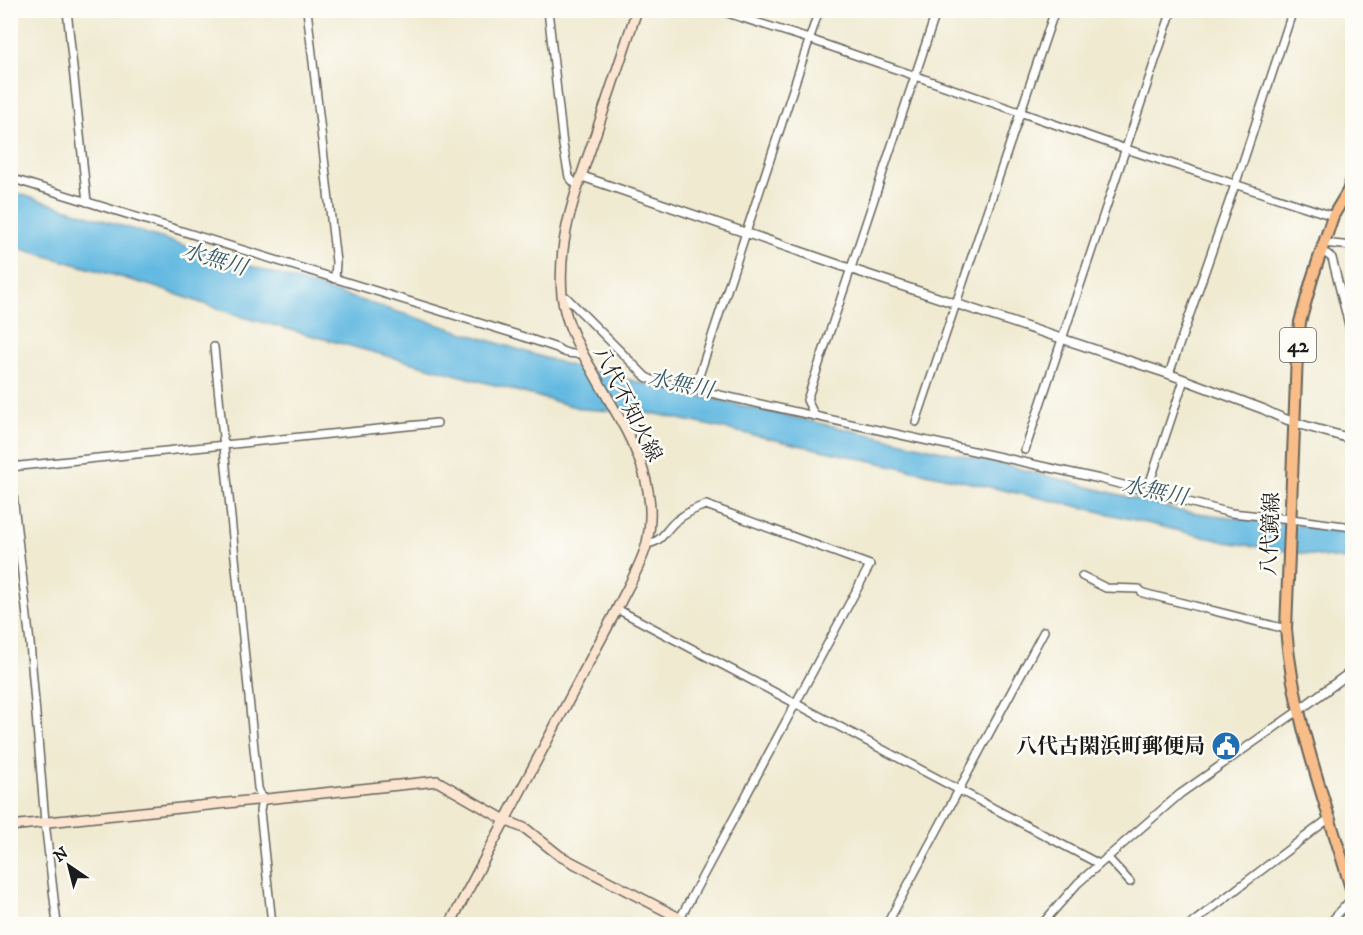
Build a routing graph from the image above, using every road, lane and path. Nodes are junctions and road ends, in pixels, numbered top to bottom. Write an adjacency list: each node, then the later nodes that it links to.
1 (67, 10): 20 (street)
2 (307, 10): 26 (street)
3 (548, 10): 19 (street)
4 (637, 10): 15 (main road, 八代不知火線)
5 (718, 10): 11 (street)
6 (819, 10): 11 (street)
7 (937, 10): 12 (street)
8 (1055, 10): 13 (street)
9 (1172, 10): 14 (street)
10 (1293, 10): 18 (street)
11 (809, 39): 12 (street); 22 (street)
12 (915, 77): 13 (street); 25 (street)
13 (1020, 113): 14 (street); 28 (street)
14 (1126, 149): 18 (street); 30 (street)
15 (581, 176): 19 (main road, 八代不知火線); 22 (street)
16 (10, 178): 20 (street)
17 (1353, 178): 21 (main road, 八代鏡線 / 42)
18 (1234, 185): 21 (street); 33 (street)
19 (577, 186): 27 (main road, 八代不知火線)
20 (87, 202): 26 (street)
21 (1333, 216): 24 (main road, 八代鏡線 / 42)
22 (746, 232): 25 (street); 34 (street)
23 (1353, 246): 24 (street)
24 (1322, 248): 29 (street); 38 (main road, 八代鏡線 / 42)
25 (851, 269): 28 (street); 36 (street)
26 (335, 279): 32 (street)
27 (562, 297): 32 (main road, 八代不知火線); 36 (street)
28 (955, 304): 30 (street); 37 (street)
29 (1353, 337)
30 (1062, 339): 33 (street); 42 (street)
31 (214, 347): 41 (street)
32 (583, 356): 47 (main road, 八代不知火線)
33 (1169, 374): 35 (street)
34 (699, 376)
35 (1184, 380): 38 (street); 44 (street)
36 (815, 416): 45 (street)
37 (916, 422)
38 (1294, 422): 40 (street); 45 (main road, 八代鏡線 / 42)
39 (437, 423): 41 (street)
40 (1353, 439)
41 (224, 446): 43 (street); 56 (street)
42 (1025, 450)
43 (10, 468): 59 (street)
44 (1149, 485)
45 (1290, 520): 46 (street); 50 (main road, 八代鏡線 / 42)
46 (1353, 527)
47 (646, 544): 49 (main road, 八代不知火線); 53 (street)
48 (1082, 576): 50 (street)
49 (616, 609): 53 (street); 58 (main road, 八代不知火線)
50 (1286, 629): 54 (main road, 八代鏡線 / 42)
51 (1044, 631): 55 (street)
52 (1353, 671): 54 (street)
53 (796, 704): 55 (street); 66 (street)
54 (1298, 711): 57 (main road, 八代鏡線 / 42); 61 (street)
55 (959, 790): 62 (street); 71 (street)
56 (262, 799): 58 (main road); 59 (main road); 68 (street)
57 (1331, 817): 64 (main road, 八代鏡線 / 42); 73 (street)
58 (505, 820): 66 (main road); 69 (main road, 八代不知火線)
59 (45, 822): 60 (main road); 67 (street)
60 (10, 826)
61 (1107, 857): 62 (street); 63 (street)
62 (1099, 864): 72 (street)
63 (1130, 882)
64 (1353, 892)
65 (1353, 898): 74 (street)
66 (679, 922): 70 (main road)
67 (57, 924)
68 (272, 924)
69 (450, 924)
70 (691, 924)
71 (887, 924)
72 (1042, 924)
73 (1191, 924)
74 (1329, 924)

